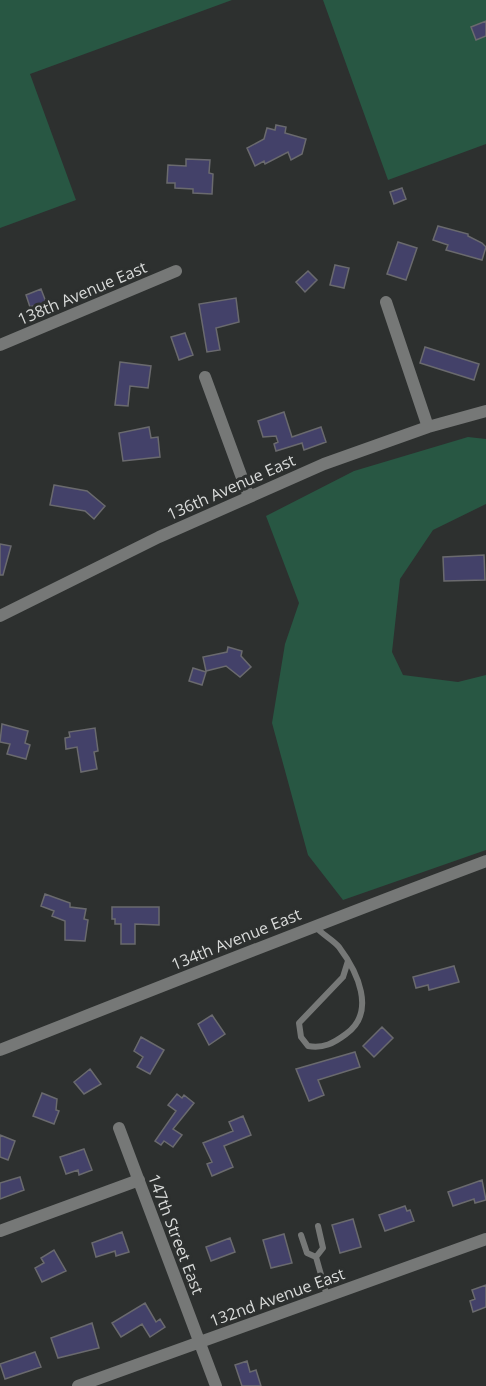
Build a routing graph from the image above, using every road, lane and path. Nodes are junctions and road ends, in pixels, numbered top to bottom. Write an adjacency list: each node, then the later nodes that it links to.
1 (176, 271): 3 (street, 138th Avenue East)
2 (386, 302): 6 (street)
3 (0, 345)
4 (205, 377): 7 (street)
5 (486, 411): 6 (street, 136th Avenue East)
6 (428, 427): 7 (street, 136th Avenue East)
7 (249, 497): 8 (street, 136th Avenue East)
8 (0, 616)
9 (486, 861): 10 (street, 134th Avenue East)
10 (314, 925): 11 (lane); 12 (street, 134th Avenue East)
11 (348, 961): 11 (lane)
12 (0, 1050)
13 (119, 1128): 14 (street, 147th Street East)
14 (138, 1180): 16 (street); 21 (street, 147th Street East)
15 (318, 1226): 19 (lane)
16 (0, 1231)
17 (301, 1235): 19 (lane)
18 (486, 1239): 20 (street, 132nd Avenue East)
19 (316, 1257): 20 (lane)
20 (327, 1297): 21 (street, 132nd Avenue East)
21 (199, 1343): 22 (street, 132nd Avenue East); 23 (street, 147th Street East)
22 (78, 1386)
23 (216, 1386)

